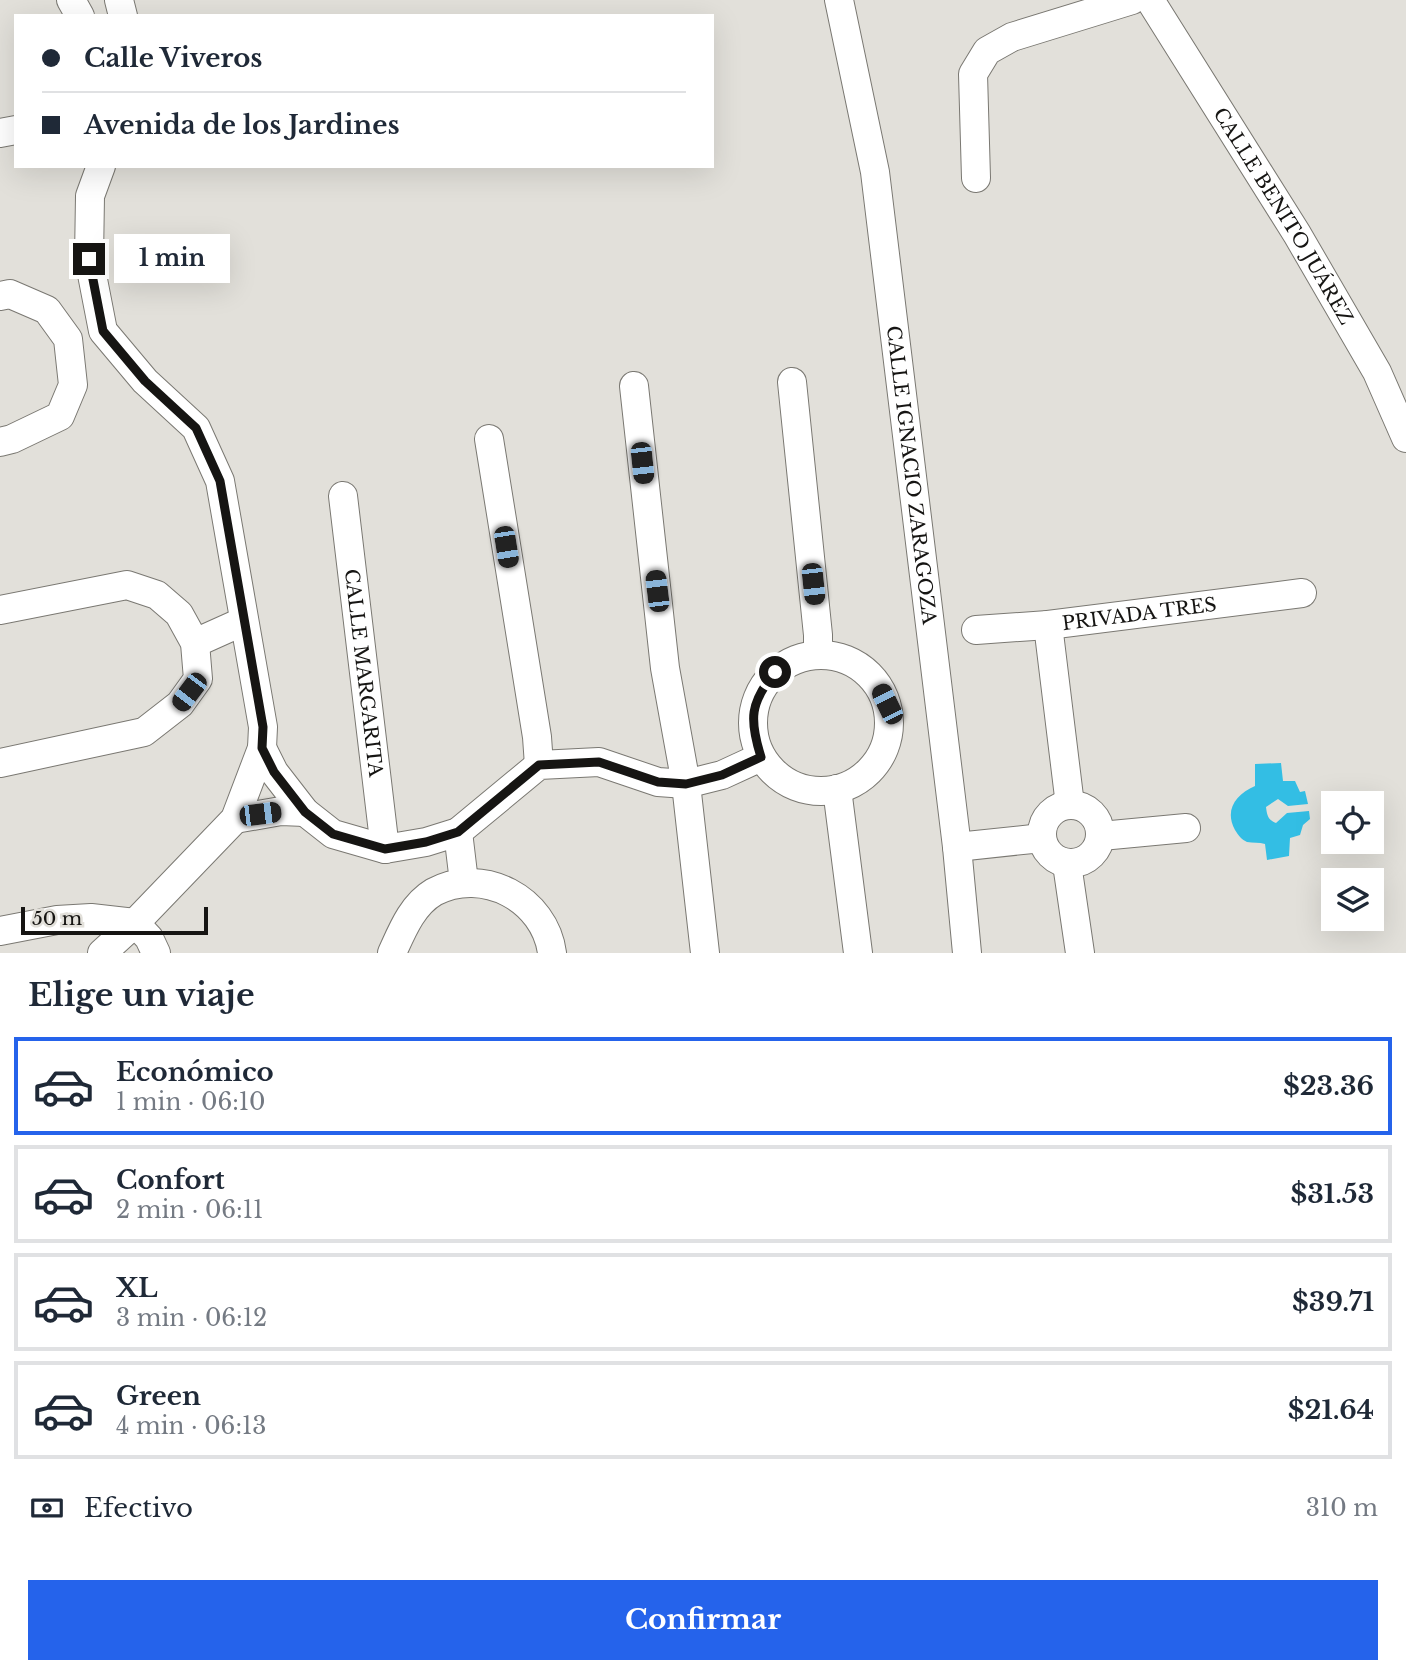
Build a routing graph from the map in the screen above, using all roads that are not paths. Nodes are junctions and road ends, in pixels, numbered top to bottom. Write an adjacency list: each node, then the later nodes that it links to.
1 (839, 0): 35 (street, CALLE IGNACIO ZARAGOZA)
2 (1132, 0): 5 (street)
3 (1150, 0): 11 (street, CALLE BENITO JUÁREZ)
4 (100, 168): 7 (street)
5 (976, 178)
6 (0, 296): 8 (street)
7 (103, 331): 8 (street); 17 (street)
8 (68, 339): 13 (street)
9 (792, 382): 21 (street)
10 (634, 386): 26 (street)
11 (1406, 438)
12 (489, 439): 25 (street)
13 (0, 442)
14 (343, 496): 36 (street, CALLE MARGARITA)
15 (1302, 593): 18 (street, PRIVADA TRES)
16 (0, 610): 20 (street)
17 (244, 621): 20 (street); 22 (street)
18 (1048, 625): 19 (street, PRIVADA TRES); 28 (street)
19 (976, 630)
20 (195, 643): 24 (street)
21 (818, 655): 23 (street); 27 (street)
22 (262, 748): 29 (street); 30 (street)
23 (761, 757): 26 (street); 27 (street)
24 (0, 763)
25 (539, 765): 26 (street); 32 (street)
26 (686, 784): 45 (street)
27 (837, 789): 46 (street)
28 (1070, 804): 33 (street); 34 (street)
29 (305, 812): 30 (street); 36 (street)
30 (235, 820): 39 (street)
31 (1186, 828): 33 (street)
32 (458, 832): 36 (street); 38 (street)
33 (1101, 836): 37 (street)
34 (1042, 838): 35 (street); 37 (street)
35 (957, 847): 47 (street, CALLE IGNACIO ZARAGOZA)
36 (385, 849)
37 (1067, 864): 48 (street)
38 (464, 881): 43 (street); 44 (street)
39 (135, 923): 40 (street); 41 (street); 42 (street)
40 (0, 931)
41 (102, 953)
42 (156, 953)
43 (392, 953)
44 (552, 953)
45 (705, 953)
46 (858, 953)
47 (967, 953)
48 (1080, 953)

